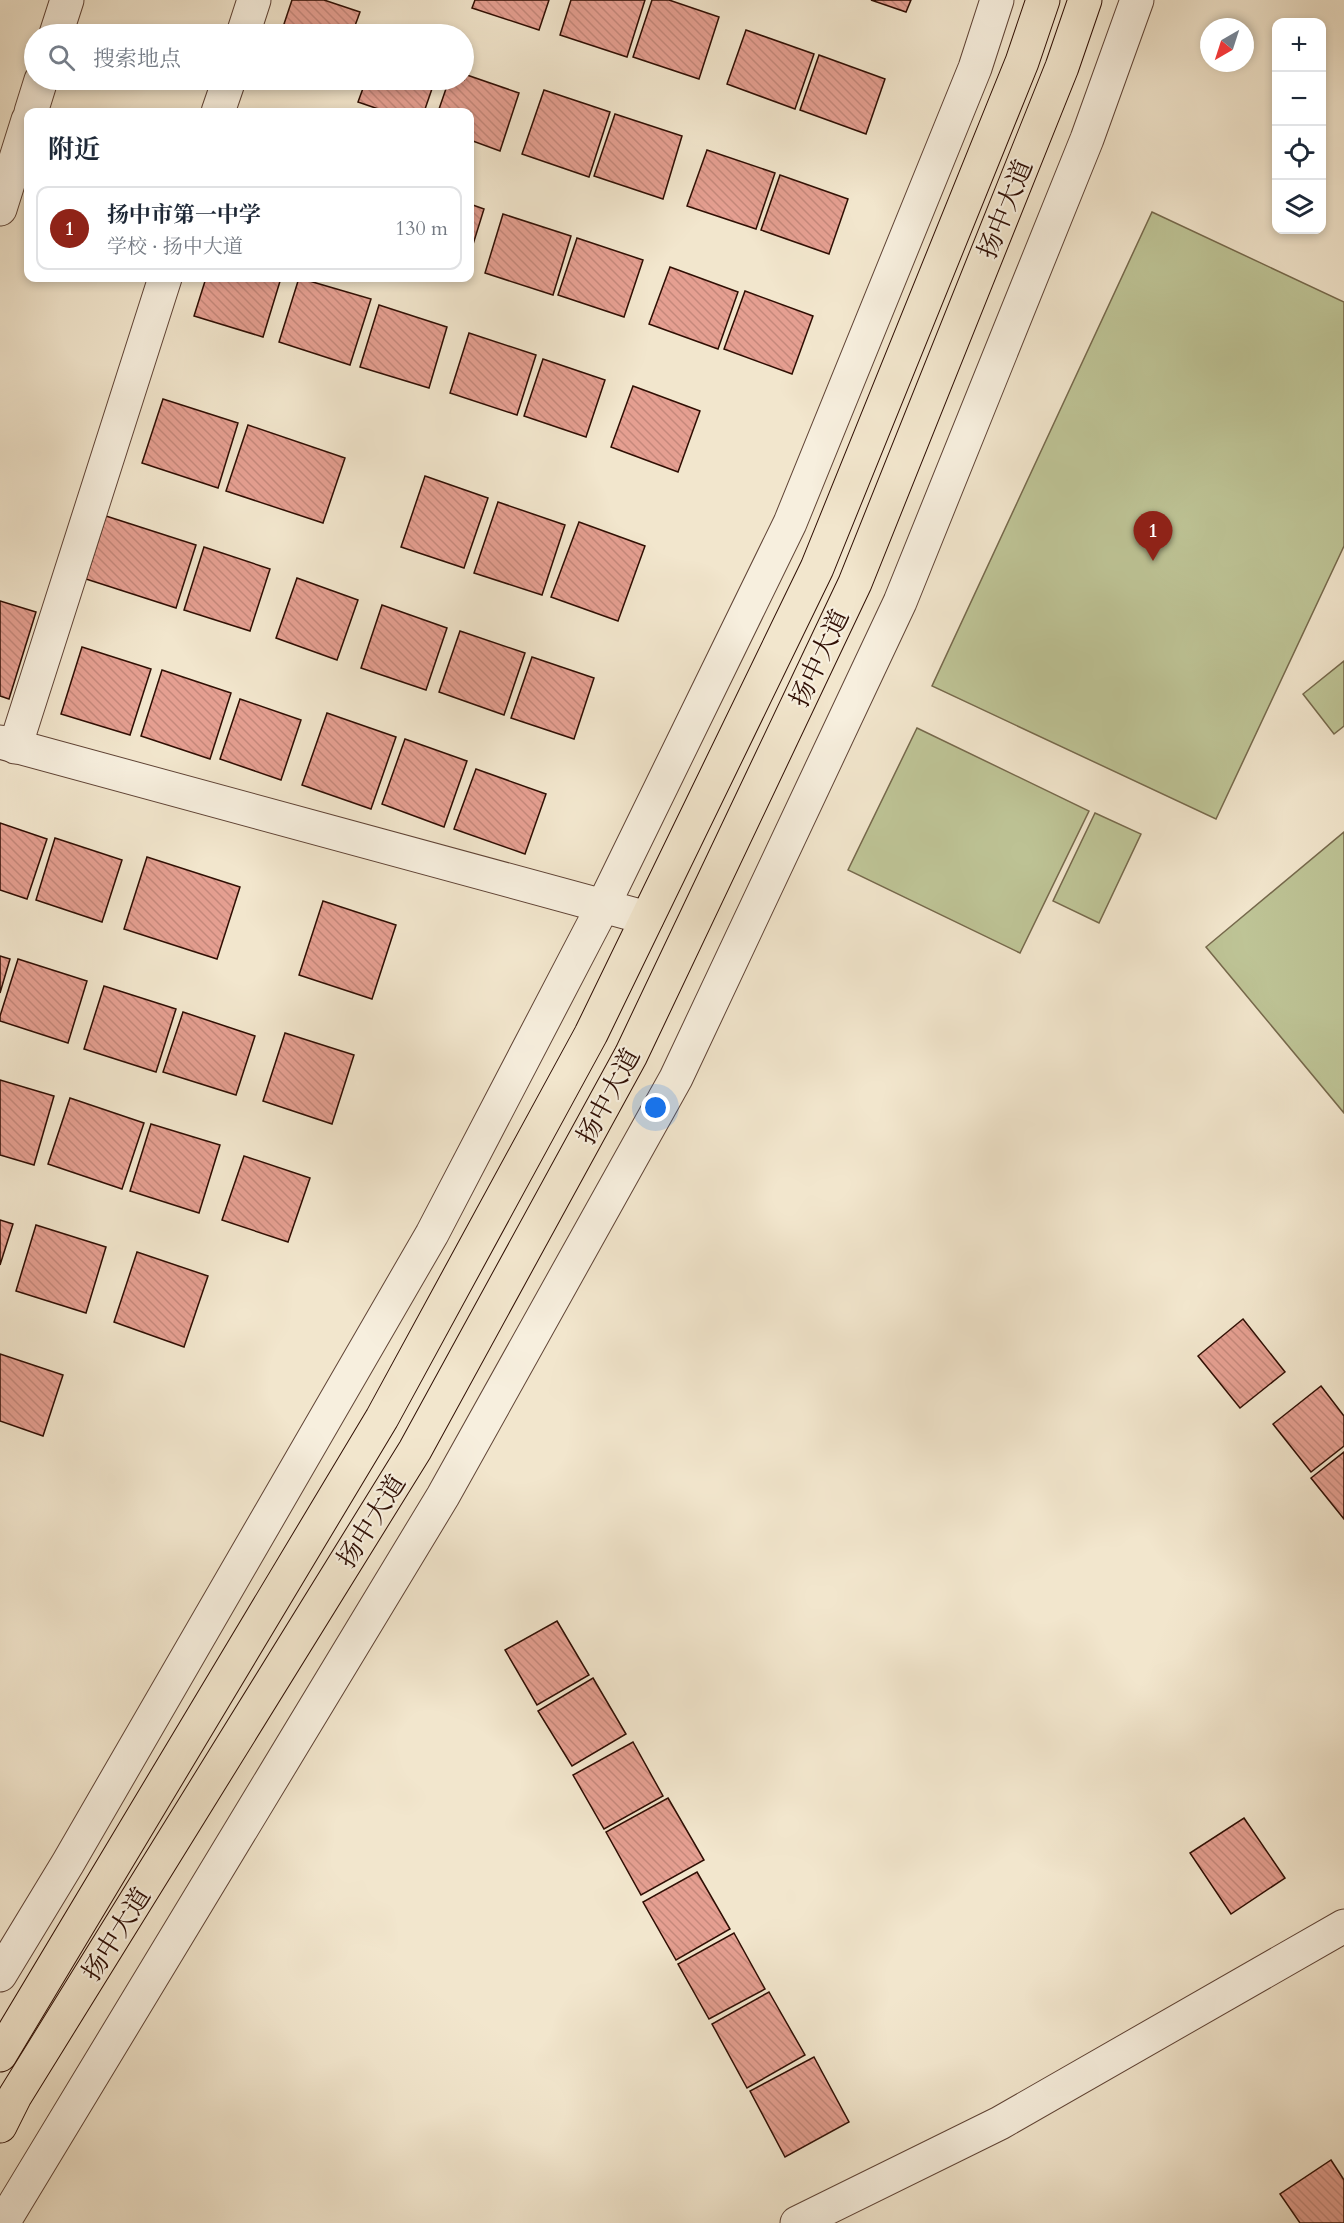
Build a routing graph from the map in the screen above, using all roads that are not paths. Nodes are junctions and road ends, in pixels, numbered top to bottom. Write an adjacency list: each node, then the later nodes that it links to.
1 (67, 0): 7 (street)
2 (255, 0): 8 (street)
3 (997, 0): 17 (street)
4 (1043, 0): 18 (main road, 扬中大道)
5 (1085, 0): 22 (main road, 扬中大道)
6 (1137, 0): 23 (street)
7 (59, 24)
8 (247, 24)
9 (38, 90): 11 (street)
10 (226, 90): 12 (street)
11 (32, 108)
12 (219, 108)
13 (24, 133): 14 (street)
14 (0, 209)
15 (164, 282): 16 (street)
16 (7, 744): 17 (street)
17 (603, 906): 18 (street); 20 (street)
18 (647, 918): 21 (main road, 扬中大道)
19 (1344, 1926): 24 (street)
20 (0, 1975)
21 (0, 2055)
22 (0, 2126)
23 (3, 2223)
24 (797, 2223)

